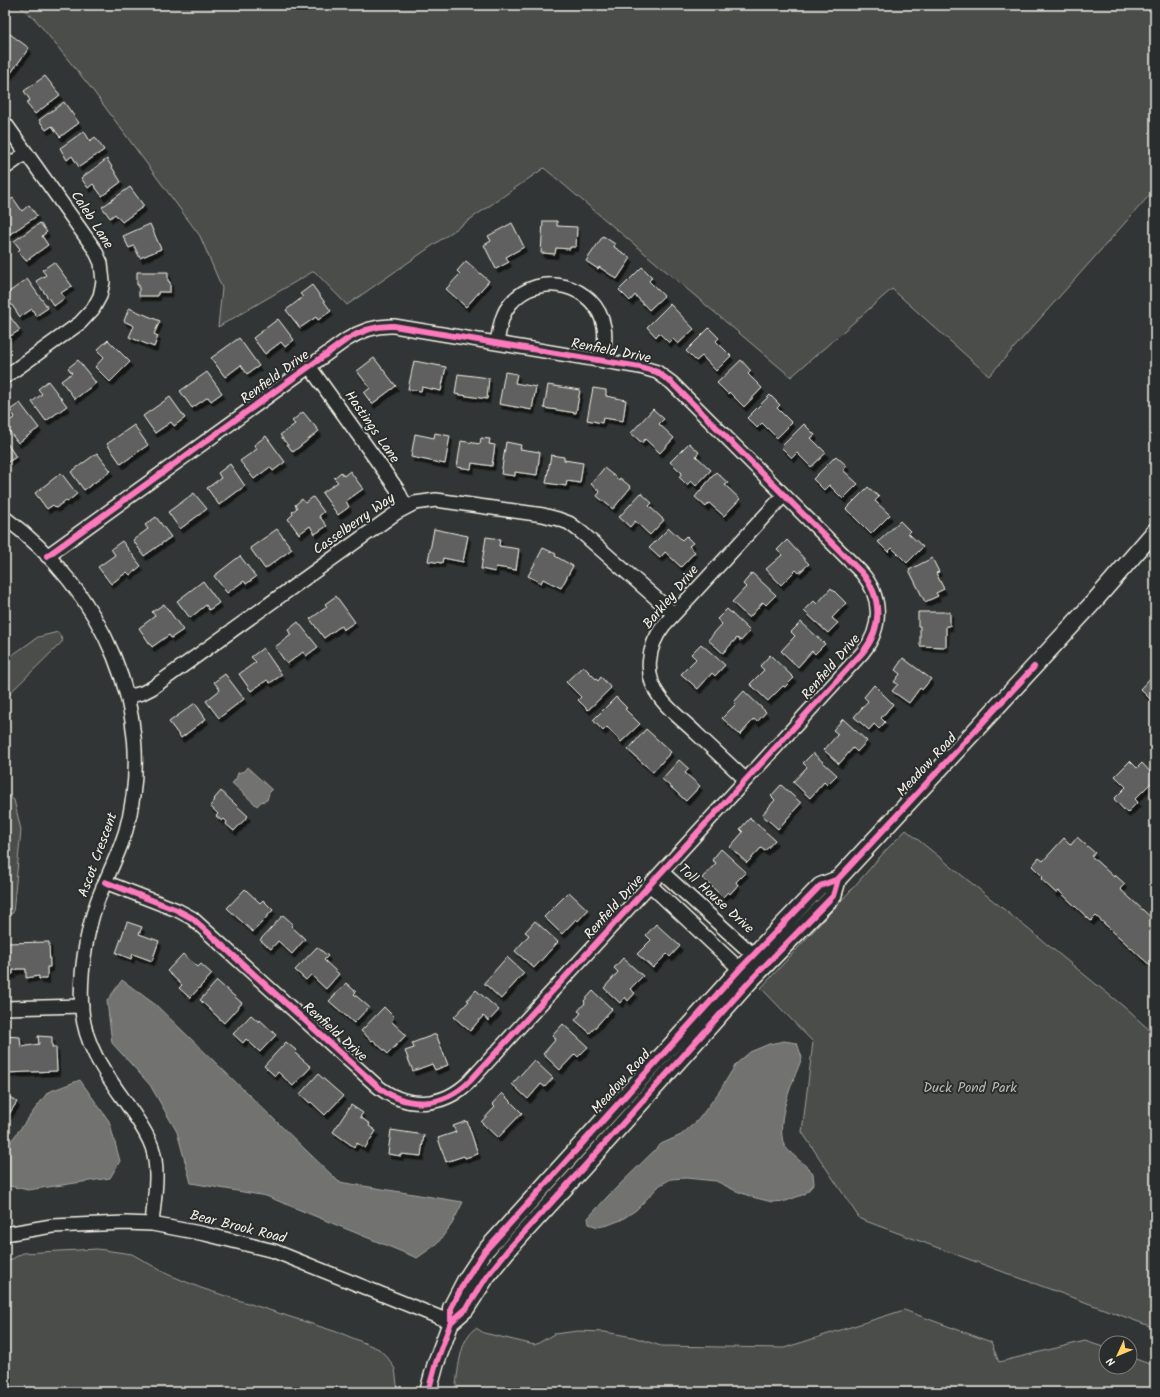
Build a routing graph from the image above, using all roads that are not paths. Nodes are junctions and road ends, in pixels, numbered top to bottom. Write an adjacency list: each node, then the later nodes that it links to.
1 (5, 123): 2 (street, Caleb Lane)
2 (26, 153): 3 (street); 7 (street, Caleb Lane)
3 (5, 168)
4 (497, 342): 5 (street, Renfield Drive); 5 (street); 6 (street, Renfield Drive)
5 (602, 360): 8 (street, Renfield Drive)
6 (310, 366): 9 (street, Hastings Lane); 12 (street, Renfield Drive)
7 (5, 377)
8 (784, 495): 13 (street, Barkley Drive); 15 (street, Renfield Drive)
9 (406, 507): 13 (street, Casselberry Way); 14 (street, Casselberry Way)
10 (5, 518): 12 (street, Ascot Crescent)
11 (1155, 531): 17 (street, Meadow Road)
12 (47, 556): 14 (street, Ascot Crescent)
13 (674, 614): 15 (street, Barkley Drive)
14 (128, 697): 18 (street, Ascot Crescent)
15 (746, 780): 16 (street, Renfield Drive)
16 (662, 872): 19 (street, Renfield Drive); 20 (street, Toll House Drive)
17 (838, 879): 20 (street, Meadow Road); 21 (street, Meadow Road)
18 (105, 882): 19 (street, Renfield Drive); 23 (street, Ascot Crescent)
19 (650, 885): 22 (street)
20 (753, 955): 21 (street, Toll House Drive); 22 (street, Meadow Road)
21 (765, 966): 22 (street, Meadow Road)
22 (745, 974): 27 (street, Meadow Road)
23 (82, 1006): 24 (street); 25 (street, Ascot Crescent)
24 (5, 1008)
25 (152, 1224): 26 (street, Bear Brook Road); 27 (street, Bear Brook Road)
26 (5, 1234)
27 (451, 1322): 28 (street, Meadow Road)
28 (428, 1392)

